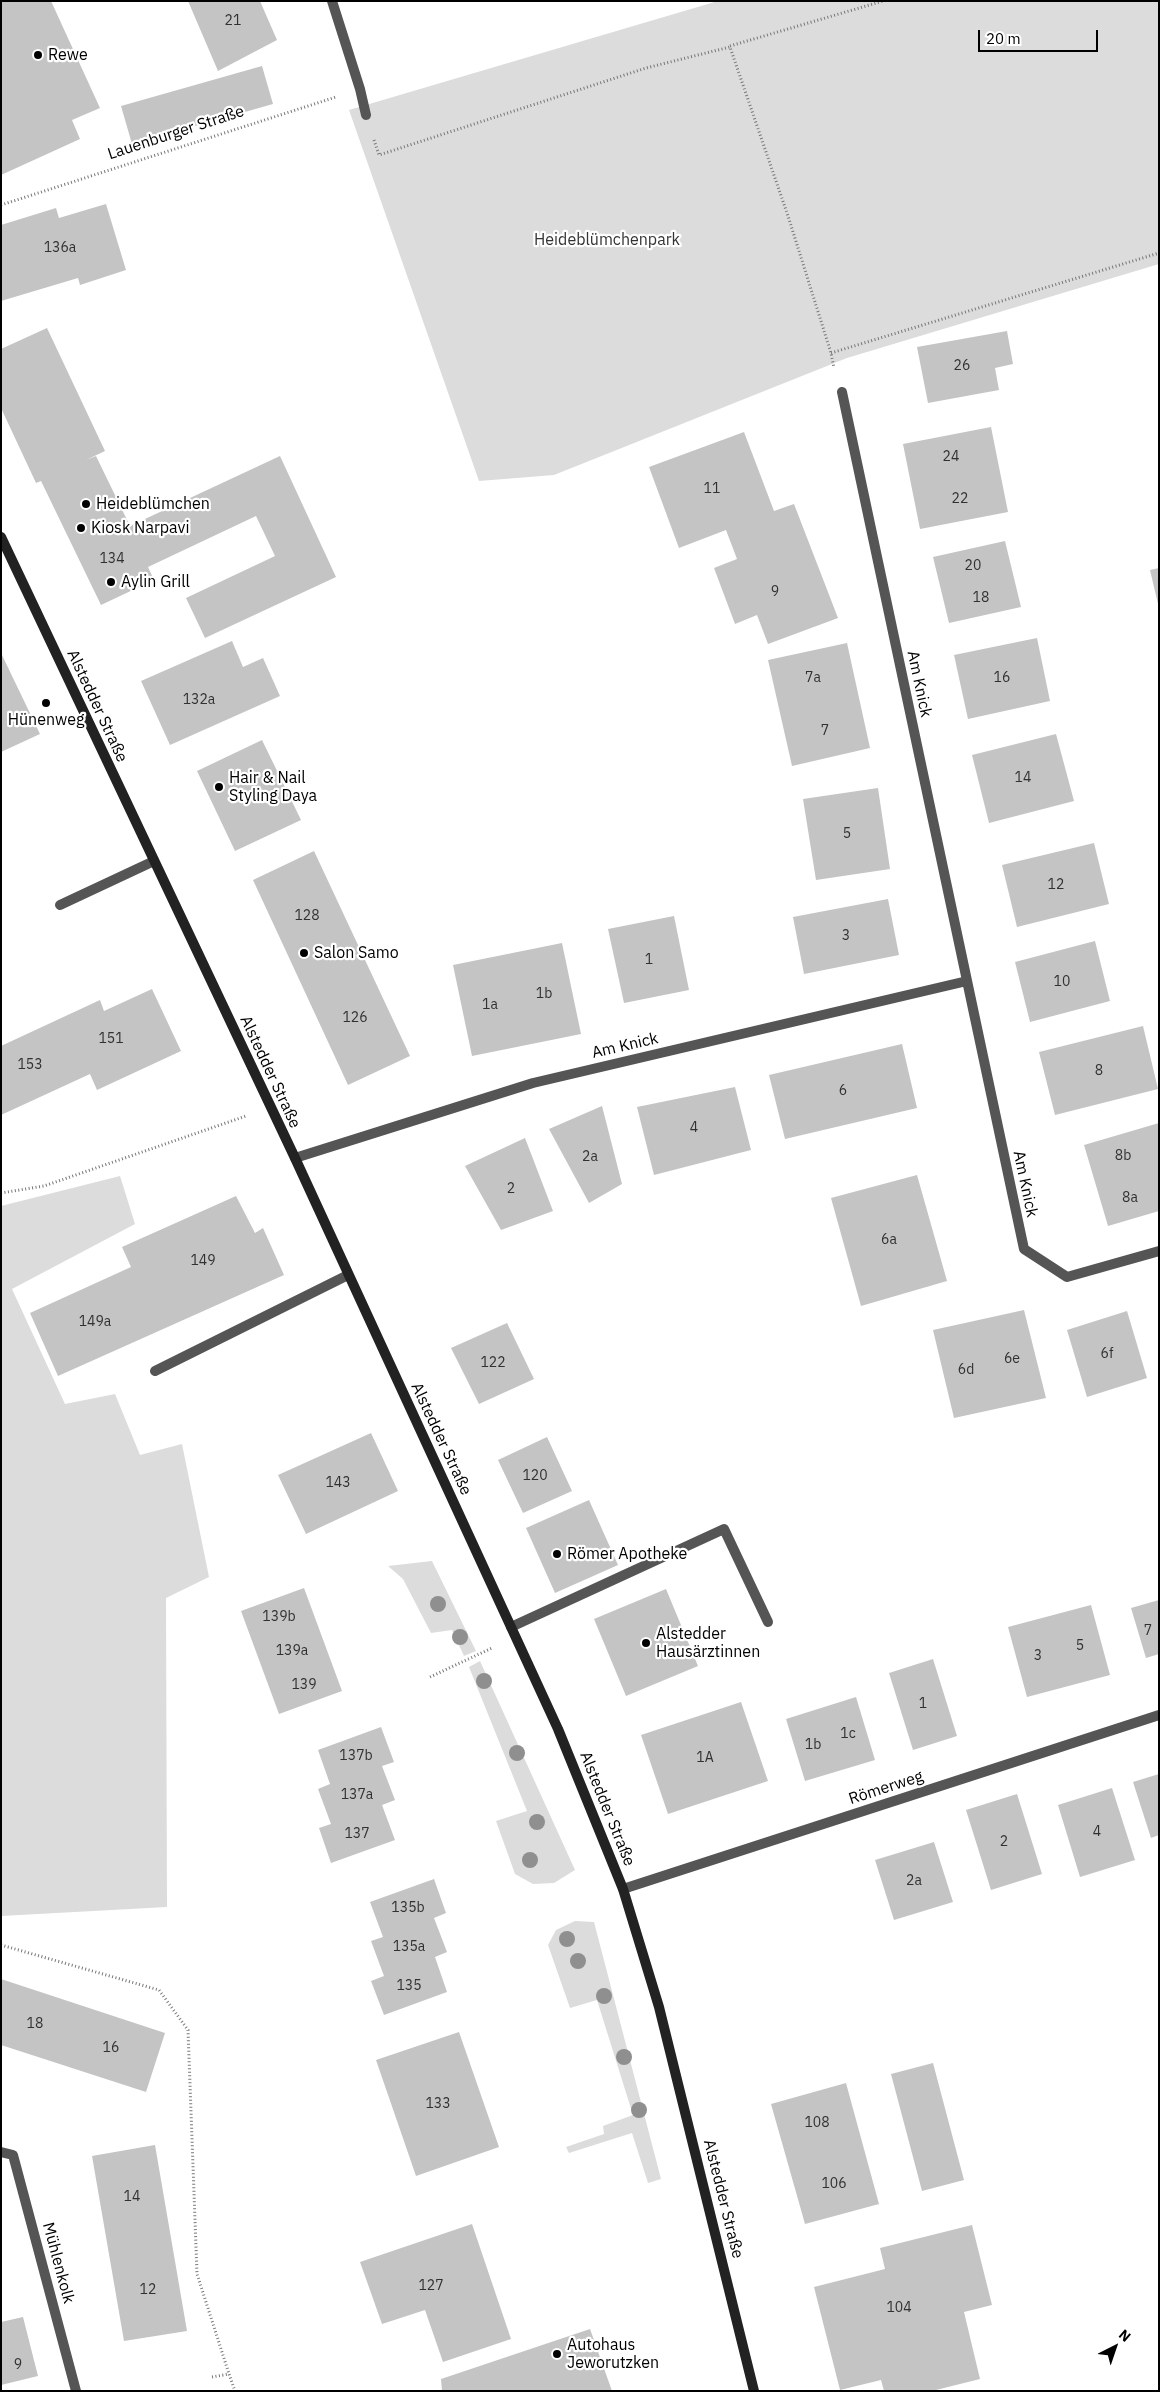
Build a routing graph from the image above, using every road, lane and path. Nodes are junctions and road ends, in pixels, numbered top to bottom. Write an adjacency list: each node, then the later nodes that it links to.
1 (332, 1): 4 (street)
2 (883, 1): 3 (path)
3 (730, 46): 5 (path); 8 (path)
4 (360, 89): 5 (street); 6 (path, Lauenburger Straße)
5 (366, 115)
6 (1, 205)
7 (1159, 253): 8 (path)
8 (831, 353): 9 (path)
9 (842, 392): 13 (street, Am Knick)
10 (1, 537): 11 (street, Alstedder Straße)
11 (154, 862): 12 (street); 14 (street, Alstedder Straße)
12 (60, 905)
13 (967, 981): 15 (street, Am Knick); 17 (street, Am Knick)
14 (271, 1108): 15 (street, Alstedder Straße); 16 (path)
15 (294, 1158): 18 (street, Alstedder Straße)
16 (1, 1193)
17 (1159, 1251)
18 (348, 1275): 19 (street); 21 (street, Alstedder Straße)
19 (155, 1371)
20 (768, 1622): 21 (street)
21 (511, 1627): 25 (street, Alstedder Straße)
22 (481, 1653): 23 (path)
23 (430, 1677)
24 (1159, 1715): 25 (street, Römerweg)
25 (623, 1889): 32 (street, Alstedder Straße)
26 (1, 1945): 28 (path)
27 (1, 2152): 30 (street, Mühlenkolk)
28 (229, 2374): 29 (path); 31 (path)
29 (212, 2377)
30 (76, 2391)
31 (234, 2391)
32 (754, 2391)

